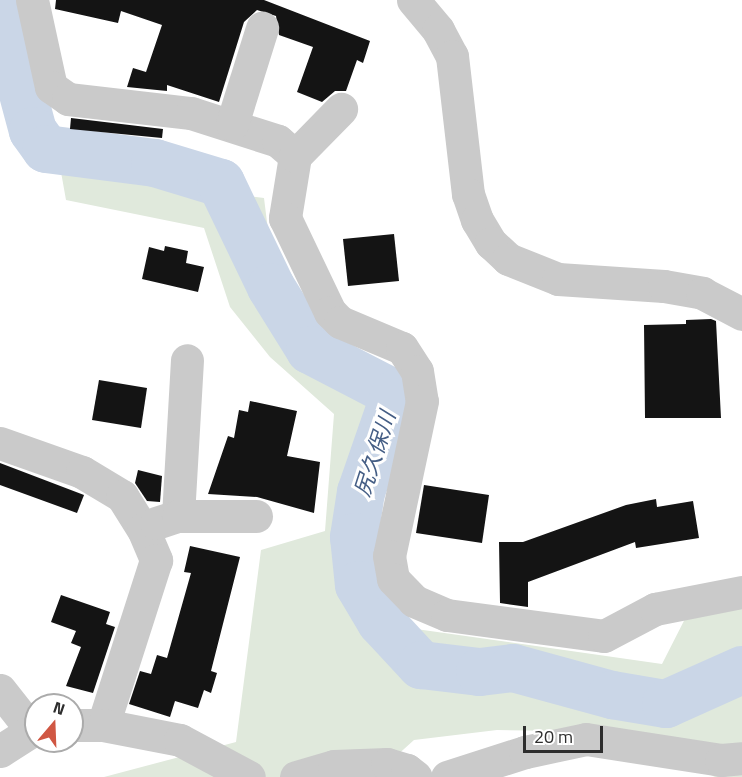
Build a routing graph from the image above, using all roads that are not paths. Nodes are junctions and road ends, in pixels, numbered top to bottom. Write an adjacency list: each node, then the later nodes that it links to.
1 (32, 0): 5 (street)
2 (414, 0): 7 (street)
3 (262, 28): 5 (street)
4 (341, 109): 6 (street)
5 (232, 124): 6 (street)
6 (295, 156): 13 (street)
7 (742, 314)
8 (187, 360): 10 (street)
9 (0, 443): 12 (street)
10 (178, 516): 11 (street); 12 (street)
11 (256, 516)
12 (143, 529): 16 (street)
13 (742, 592)
14 (0, 690): 15 (street)
15 (24, 718)
16 (87, 725): 20 (street)
17 (24, 734): 18 (street)
18 (0, 751)
19 (742, 758): 23 (street)
20 (249, 777)
21 (296, 777): 22 (street)
22 (416, 777)
23 (447, 777)

